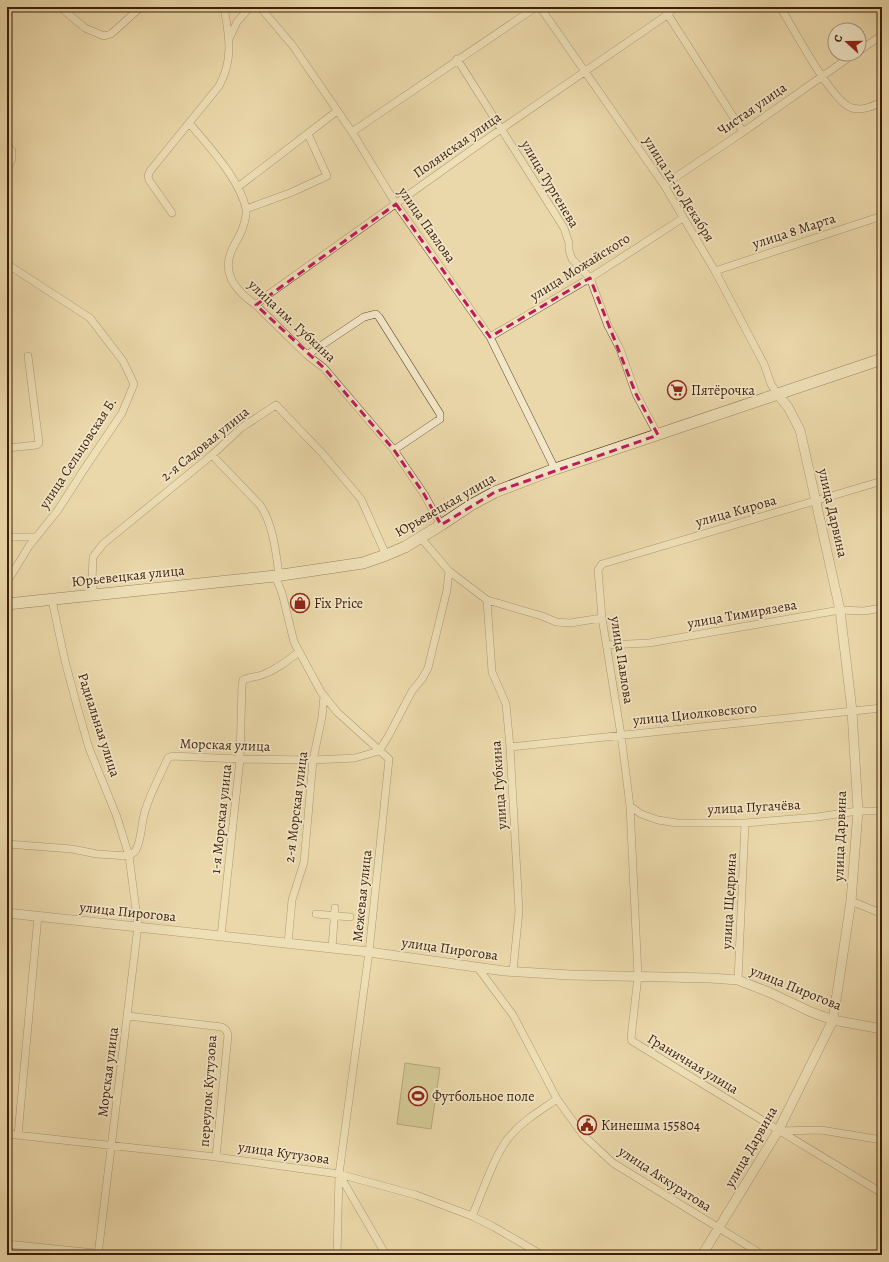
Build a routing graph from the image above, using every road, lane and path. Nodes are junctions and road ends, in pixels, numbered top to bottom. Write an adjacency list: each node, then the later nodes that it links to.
1 (60, 7): 2 (street)
2 (141, 7)
3 (224, 7): 13 (street)
4 (250, 7): 13 (street)
5 (260, 7): 20 (street, улица Павлова)
6 (536, 7): 15 (street)
7 (540, 7): 17 (street, улица 12-го Декабря)
8 (663, 7): 11 (street)
9 (675, 7): 11 (street, Полянская улица)
10 (782, 8): 18 (street)
11 (667, 16): 17 (street, Полянская улица); 24 (street)
12 (882, 35): 14 (street)
13 (229, 39): 21 (street)
14 (867, 45)
15 (457, 59): 22 (street, улица Тургенева); 23 (street)
16 (842, 62): 18 (street, Чистая улица)
17 (585, 72): 22 (street, Полянская улица); 28 (street, улица 12-го Декабря)
18 (822, 76): 19 (street); 24 (street, Чистая улица)
19 (882, 102)
20 (337, 111): 23 (street, улица Павлова); 25 (street)
21 (189, 123): 29 (street); 32 (street)
22 (502, 128): 30 (street, Полянская улица); 37 (street, улица Тургенева)
23 (352, 132): 30 (street, улица Павлова)
24 (743, 132): 28 (street, Чистая улица)
25 (308, 134): 29 (street); 31 (street)
26 (7, 146): 27 (street)
27 (7, 169)
28 (664, 186): 34 (street, улица 12-го Декабря)
29 (238, 187): 31 (street)
30 (396, 204): 38 (street, Полянская улица); 39 (street, улица Павлова)
31 (246, 209): 38 (street, улица им. Губкина)
32 (172, 213)
33 (882, 216): 36 (street, улица 8 Марта)
34 (683, 218): 36 (street, улица 12-го Декабря); 37 (street, улица Можайского)
35 (7, 264): 53 (street, улица Сельцовская Б.)
36 (715, 271): 43 (street, улица 12-го Декабря)
37 (590, 278): 39 (street, улица Можайского); 44 (street, улица Тургенева)
38 (256, 305): 40 (street, улица им. Губкина)
39 (490, 337): 48 (street, улица Павлова)
40 (307, 355): 46 (street, улица им. Губкина); 46 (street)
41 (28, 356): 45 (street)
42 (882, 359): 43 (main road, Юрьевецкая улица)
43 (778, 395): 44 (main road, Юрьевецкая улица); 50 (street, улица Дарвина)
44 (658, 435): 48 (main road, Юрьевецкая улица)
45 (7, 448)
46 (394, 450): 51 (street, улица им. Губкина)
47 (212, 455): 55 (street, 2-я Садовая улица); 58 (street, Межевая улица); 60 (street, 2-я Садовая улица)
48 (555, 469): 51 (main road, Юрьевецкая улица)
49 (882, 481): 50 (street, улица Кирова)
50 (816, 500): 56 (street, улица Кирова); 65 (street, улица Дарвина)
51 (441, 525): 54 (main road, Юрьевецкая улица)
52 (7, 537): 53 (street)
53 (35, 537): 59 (street, улица Сельцовская Б.)
54 (421, 538): 55 (main road, Юрьевецкая улица); 57 (street)
55 (386, 555): 58 (main road, Юрьевецкая улица)
56 (599, 566): 66 (street, улица Павлова)
57 (448, 571): 62 (street); 74 (street)
58 (277, 575): 60 (main road, Юрьевецкая улица); 68 (street, Межевая улица)
59 (7, 582)
60 (94, 595): 61 (main road, Юрьевецкая улица)
61 (52, 600): 63 (main road, Юрьевецкая улица); 82 (street, Радиальная улица)
62 (487, 600): 66 (street); 73 (street, улица Губкина)
63 (7, 604)
64 (882, 608): 65 (street, улица Тимирязева)
65 (840, 610): 67 (street, улица Тимирязева); 71 (street, улица Дарвина)
66 (602, 618): 67 (street, улица Павлова)
67 (607, 645): 72 (street, улица Павлова)
68 (299, 652): 69 (street, Межевая улица); 75 (street, 1-я Морская улица)
69 (324, 696): 74 (street, Межевая улица); 76 (street, 2-я Морская улица)
70 (882, 708): 71 (street, улица Циолковского)
71 (852, 711): 72 (street, улица Циолковского); 79 (street, улица Дарвина)
72 (621, 734): 73 (street, улица Циолковского); 77 (street, улица Павлова)
73 (510, 747): 96 (street, улица Губкина)
74 (379, 751): 76 (street, Морская улица); 94 (street, Межевая улица)
75 (240, 759): 76 (street, Морская улица); 82 (street, Морская улица); 91 (street, 1-я Морская улица)
76 (314, 760): 92 (street, 2-я Морская улица)
77 (630, 806): 80 (street, улица Пугачёва); 97 (street, Граничная улица)
78 (882, 810): 79 (street, улица Пугачёва)
79 (858, 811): 80 (street, улица Пугачёва); 83 (street, улица Дарвина)
80 (745, 823): 98 (street, улица Щедрина)
81 (7, 844): 82 (street)
82 (129, 856): 90 (street, Морская улица)
83 (851, 901): 85 (street); 100 (street, улица Дарвина)
84 (335, 912): 87 (street); 89 (street); 93 (street)
85 (882, 912)
86 (7, 913): 88 (street, улица Пирогова)
87 (316, 914)
88 (38, 916): 90 (street, улица Пирогова); 105 (street)
89 (350, 917)
90 (138, 926): 91 (street, улица Пирогова); 99 (street, Морская улица)
91 (221, 936): 92 (street, улица Пирогова)
92 (288, 943): 93 (street, улица Пирогова)
93 (332, 948): 94 (street, улица Пирогова)
94 (369, 952): 95 (street, улица Пирогова); 109 (street, Межевая улица)
95 (478, 968): 96 (street, улица Пирогова); 102 (street, улица Аккуратова)
96 (513, 971): 97 (street, улица Пирогова)
97 (638, 976): 98 (street, улица Пирогова); 103 (street, Граничная улица)
98 (738, 980): 100 (street, улица Пирогова)
99 (128, 1016): 107 (street, Морская улица); 108 (street, переулок Кутузова)
100 (833, 1020): 101 (street, улица Пирогова); 103 (street, улица Дарвина)
101 (882, 1029)
102 (557, 1099): 111 (street); 112 (street, улица Аккуратова)
103 (778, 1130): 106 (street); 110 (street, Граничная улица); 112 (street, улица Дарвина)
104 (7, 1134): 105 (street, улица Кутузова)
105 (18, 1135): 107 (street, улица Кутузова)
106 (882, 1140)
107 (112, 1145): 108 (street, улица Кутузова); 114 (street, Морская улица)
108 (216, 1157): 109 (street, улица Кутузова)
109 (339, 1174): 111 (street, улица Кутузова); 116 (street, Межевая улица); 117 (street)
110 (882, 1193)
111 (472, 1216): 118 (street, улица Кутузова)
112 (718, 1229): 119 (street, улица Дарвина); 120 (street, улица Аккуратова)
113 (7, 1244): 114 (street)
114 (98, 1254): 115 (street)
115 (114, 1255)
116 (338, 1255)
117 (386, 1255)
118 (542, 1255)
119 (702, 1255)
120 (763, 1255)

